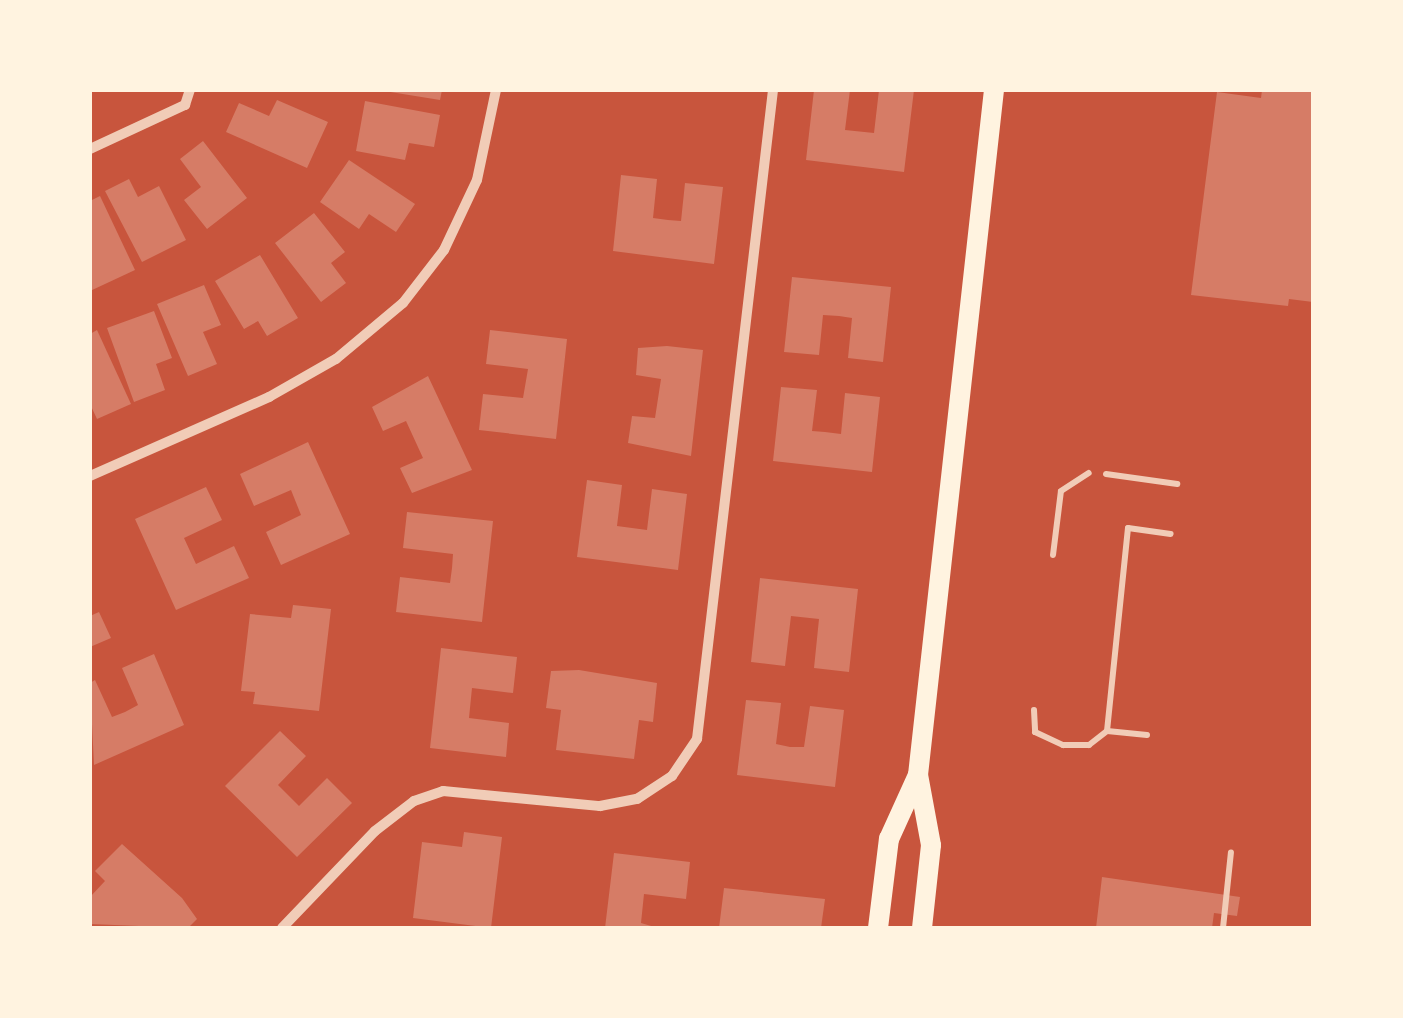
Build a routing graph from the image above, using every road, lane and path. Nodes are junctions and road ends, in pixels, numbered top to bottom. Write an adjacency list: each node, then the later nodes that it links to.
1 (190, 90): 5 (street)
2 (496, 90): 8 (street)
3 (773, 90): 17 (street)
4 (994, 90): 15 (main road)
5 (90, 149)
6 (1088, 472): 11 (lane)
7 (1106, 474): 9 (lane)
8 (90, 476)
9 (1177, 484)
10 (1171, 534): 13 (lane)
11 (1052, 555)
12 (1034, 710): 13 (lane)
13 (1106, 731): 14 (lane)
14 (1147, 735)
15 (918, 776): 18 (main road); 19 (main road)
16 (1232, 852): 20 (lane)
17 (282, 928)
18 (878, 928)
19 (922, 928)
20 (1223, 928)

